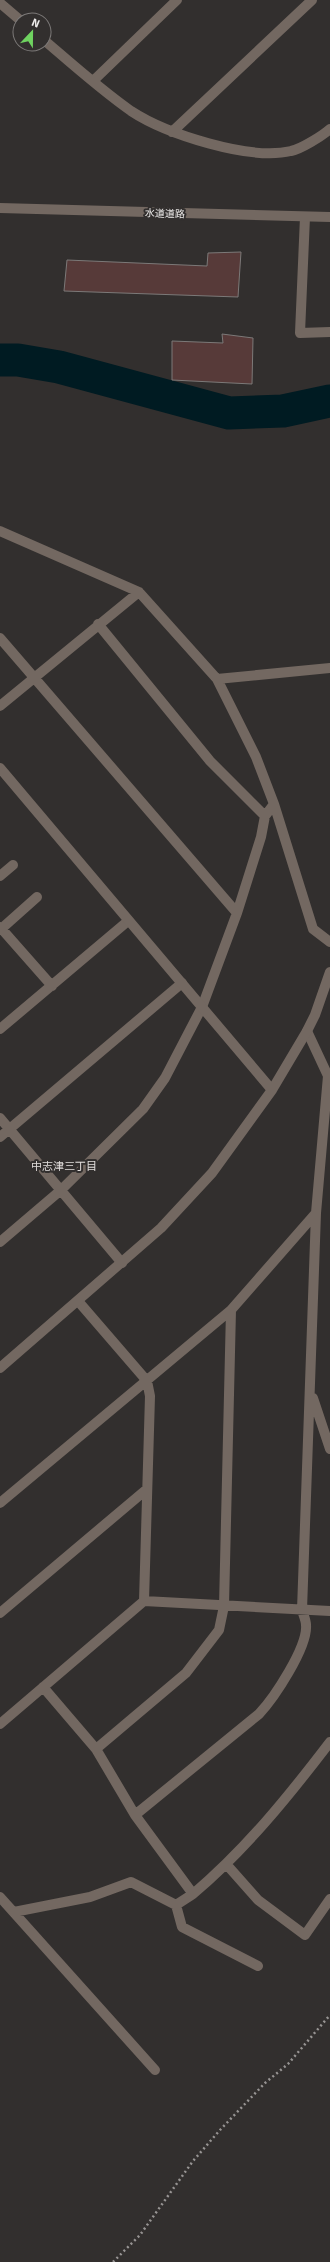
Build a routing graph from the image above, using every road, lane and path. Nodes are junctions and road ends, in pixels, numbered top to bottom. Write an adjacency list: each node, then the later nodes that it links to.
1 (177, 0): 6 (street)
2 (312, 0): 8 (street)
3 (0, 3): 4 (street)
4 (12, 13)
5 (52, 47): 6 (street)
6 (93, 81): 8 (street)
7 (330, 129): 8 (street)
8 (172, 132)
9 (0, 208): 10 (street, 水道道路)
10 (305, 217): 11 (street, 水道道路); 12 (street)
11 (330, 218)
12 (330, 332)
13 (0, 530): 14 (street)
14 (139, 592): 15 (street); 19 (street)
15 (98, 624): 18 (street); 23 (street)
16 (0, 638): 18 (street)
17 (330, 668): 19 (street)
18 (35, 678): 20 (street); 27 (street)
19 (217, 679): 22 (street)
20 (0, 706)
21 (0, 768): 28 (street)
22 (274, 804): 23 (street); 30 (street)
23 (265, 816): 27 (street)
24 (13, 864): 25 (street)
25 (0, 876)
26 (37, 897): 29 (street)
27 (237, 913): 34 (street)
28 (128, 921): 32 (street); 33 (street)
29 (1, 928): 33 (street)
30 (330, 942)
31 (330, 972): 36 (street)
32 (182, 983): 34 (street); 39 (street)
33 (52, 986): 35 (street)
34 (202, 1007): 37 (street); 41 (street)
35 (0, 1029)
36 (308, 1031): 37 (street); 42 (street)
37 (272, 1090): 44 (street)
38 (0, 1118): 39 (street)
39 (9, 1129): 40 (street); 41 (street)
40 (0, 1137)
41 (61, 1190): 43 (street); 44 (street)
42 (316, 1213): 46 (street); 49 (street)
43 (0, 1242)
44 (122, 1263): 45 (street)
45 (78, 1301): 47 (street); 48 (street)
46 (231, 1310): 48 (street); 54 (street)
47 (0, 1368)
48 (147, 1381): 51 (street); 52 (street)
49 (311, 1392): 50 (street); 56 (street)
50 (330, 1449)
51 (147, 1489): 53 (street); 55 (street)
52 (0, 1503)
53 (144, 1601): 54 (street); 58 (street)
54 (224, 1606): 56 (street); 61 (street)
55 (1, 1610)
56 (302, 1610): 57 (street); 62 (street)
57 (330, 1611)
58 (43, 1687): 59 (street); 61 (street)
59 (0, 1724)
60 (330, 1742): 63 (street)
61 (96, 1749): 62 (street)
62 (135, 1815): 64 (street)
63 (227, 1865): 64 (street); 66 (street)
64 (193, 1894): 67 (street)
65 (0, 1897): 68 (street)
66 (330, 1899)
67 (176, 1905): 68 (street); 69 (street)
68 (14, 1912): 71 (street)
69 (258, 1966)
70 (330, 2015): 72 (path)
71 (155, 2070)
72 (113, 2262)

